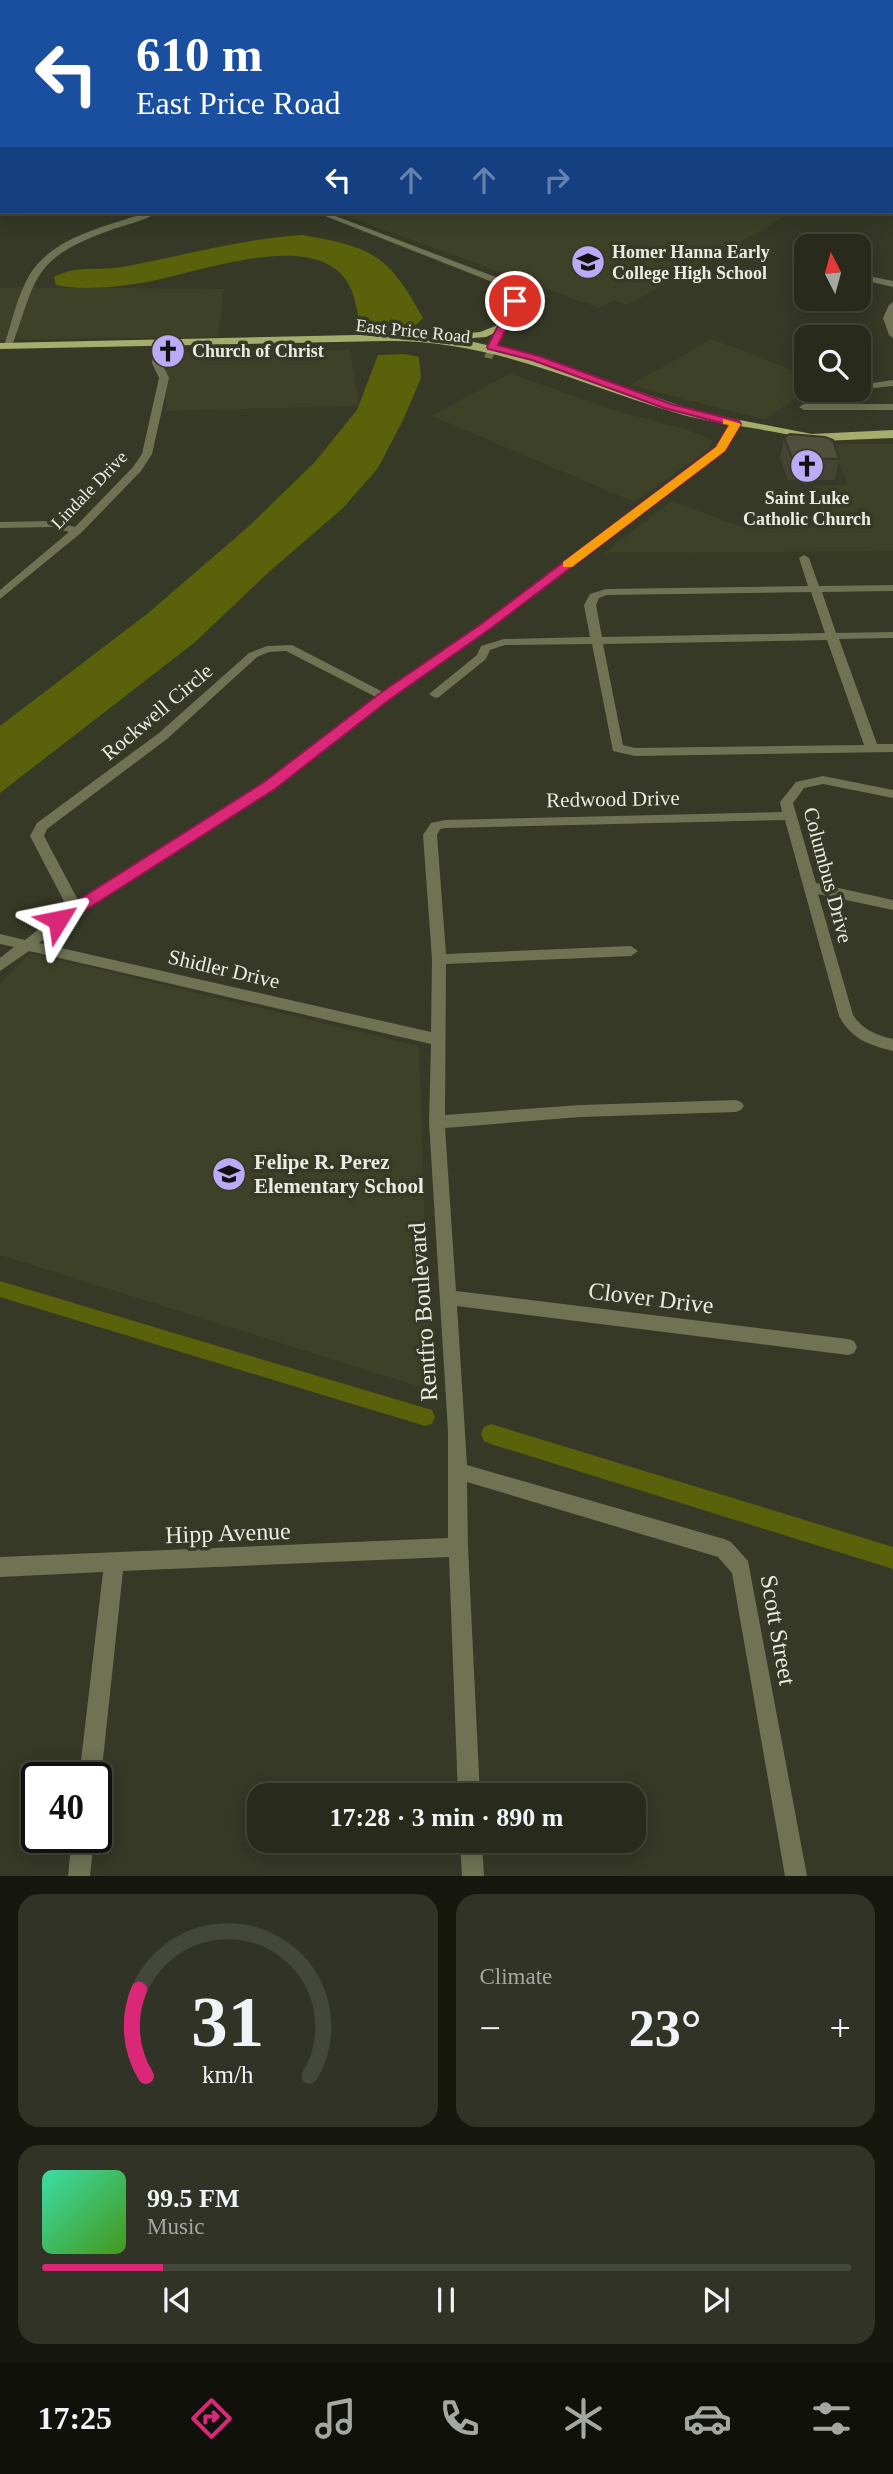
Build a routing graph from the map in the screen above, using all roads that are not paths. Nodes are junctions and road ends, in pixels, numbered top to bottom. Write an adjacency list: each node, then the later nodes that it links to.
1 (150, 214): 11 (street)
2 (324, 214): 6 (street)
3 (872, 278): 4 (street)
4 (893, 284)
5 (893, 305): 7 (street)
6 (502, 327): 8 (main road); 12 (street)
7 (893, 335)
8 (424, 338): 9 (main road, East Price Road); 12 (main road, East Price Road)
9 (339, 341): 10 (main road, East Price Road); 12 (main road, East Price Road)
10 (158, 343): 11 (main road, East Price Road); 20 (street, Lindale Drive)
11 (4, 346)
12 (490, 352): 17 (main road, East Price Road)
13 (893, 383): 15 (street)
14 (804, 407): 15 (street)
15 (845, 407): 16 (street)
16 (893, 407)
17 (732, 428): 18 (main road, East Price Road); 27 (street)
18 (893, 434)
19 (0, 525): 20 (street)
20 (77, 531): 24 (street, Lindale Drive)
21 (804, 558): 23 (street)
22 (893, 588): 23 (street)
23 (816, 589): 26 (street); 28 (street)
24 (0, 596)
25 (893, 635): 26 (street)
26 (834, 637): 28 (street); 32 (street)
27 (467, 639): 29 (street); 31 (street)
28 (597, 642): 29 (street); 32 (street)
29 (485, 648): 30 (street)
30 (435, 694)
31 (384, 697): 39 (street); 39 (street, Rockwell Circle)
32 (872, 748): 33 (street)
33 (893, 748)
34 (893, 794): 35 (street, Columbus Drive)
35 (791, 816): 36 (street, Redwood Drive); 37 (street, Columbus Drive)
36 (436, 826): 43 (street, Rentfro Boulevard)
37 (810, 887): 38 (street); 46 (street, Columbus Drive)
38 (893, 905)
39 (75, 908): 41 (street)
40 (0, 939): 41 (street, Shidler Drive)
41 (24, 945): 44 (street); 45 (street, Shidler Drive)
42 (631, 951): 43 (street)
43 (439, 959): 45 (street, Rentfro Boulevard)
44 (0, 966)
45 (439, 1040): 48 (street, Rentfro Boulevard)
46 (893, 1045)
47 (736, 1107): 48 (street)
48 (438, 1122): 49 (street, Rentfro Boulevard)
49 (448, 1297): 50 (street, Clover Drive); 51 (street, Rentfro Boulevard)
50 (848, 1347)
51 (457, 1471): 52 (street, Rentfro Boulevard); 61 (street, Scott Street)
52 (458, 1547): 53 (street, Hipp Avenue); 56 (street, Rentfro Boulevard)
53 (114, 1562): 54 (street, Hipp Avenue); 55 (street)
54 (0, 1567)
55 (92, 1762)
56 (468, 1783)
57 (81, 1853): 59 (street)
58 (472, 1853): 60 (street)
59 (79, 1875)
60 (473, 1875)
61 (796, 1875)

